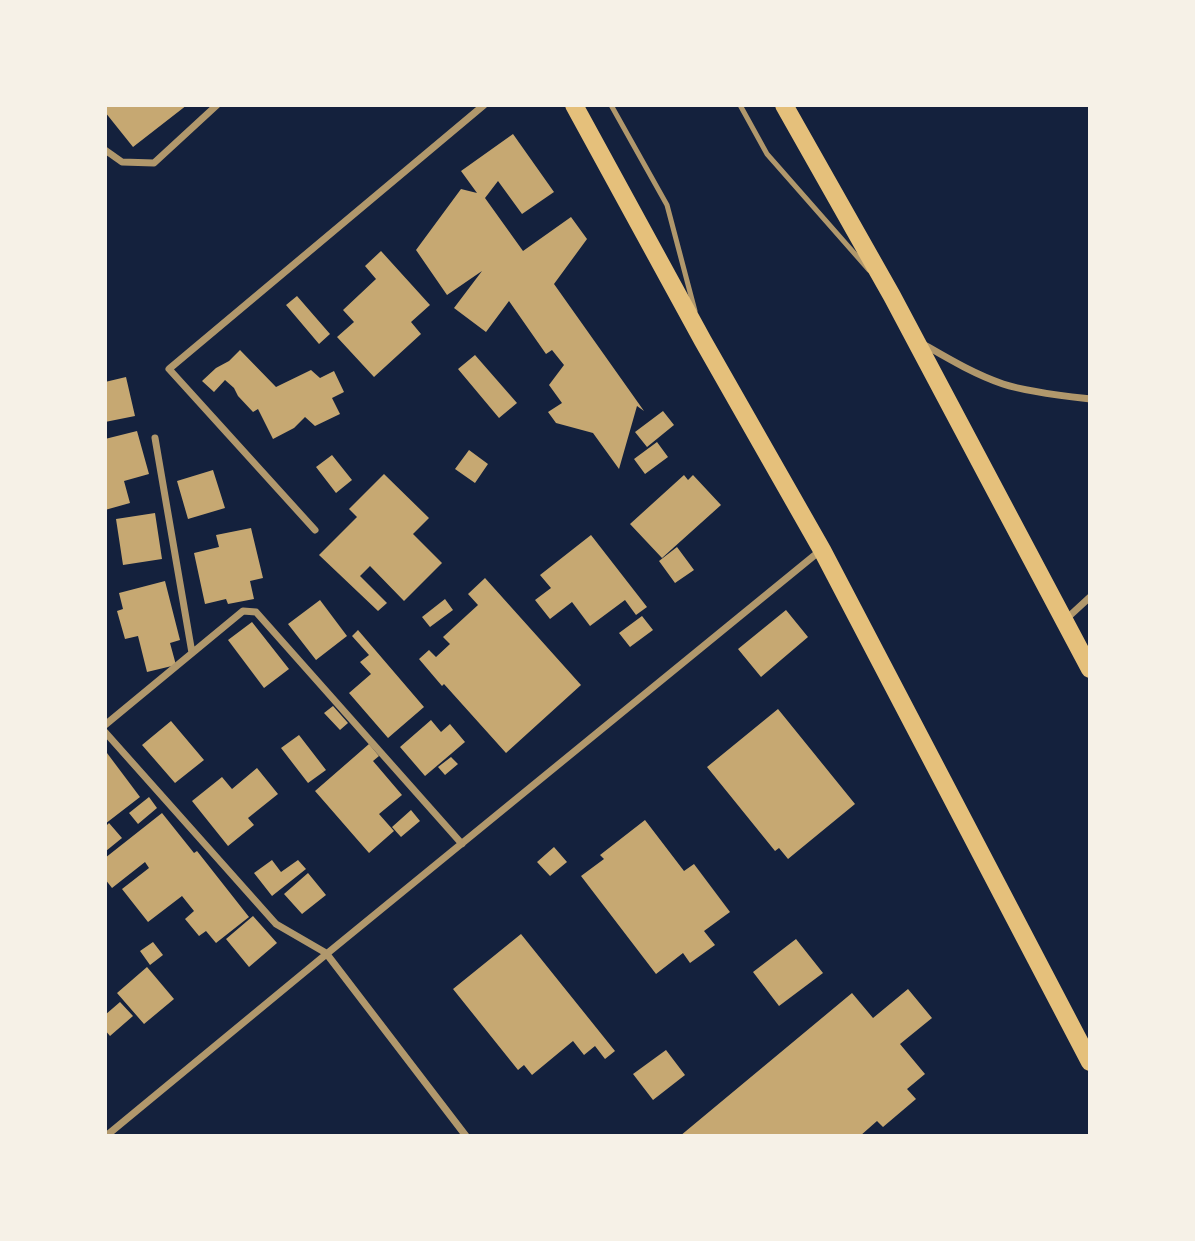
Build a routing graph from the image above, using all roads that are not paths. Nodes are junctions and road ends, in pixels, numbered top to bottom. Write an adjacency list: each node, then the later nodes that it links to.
1 (217, 105): 7 (street)
2 (484, 105): 13 (street)
3 (574, 105): 10 (main road)
4 (611, 105): 10 (lane)
5 (740, 105): 8 (lane)
6 (784, 105): 8 (main road)
7 (105, 150)
8 (892, 296): 9 (main road)
9 (914, 339): 11 (street); 16 (main road)
10 (703, 341): 14 (main road)
11 (1090, 399)
12 (155, 438): 17 (street)
13 (315, 530)
14 (822, 550): 21 (street); 23 (main road)
15 (1090, 597): 16 (street)
16 (1065, 620): 18 (main road)
17 (192, 653): 19 (street); 21 (street)
18 (1090, 668)
19 (105, 725)
20 (105, 733): 22 (street)
21 (462, 844): 22 (street)
22 (326, 953): 26 (street); 27 (street)
23 (1059, 1004): 24 (main road); 25 (main road)
24 (1090, 1040)
25 (1090, 1062)
26 (106, 1136)
27 (466, 1136)

